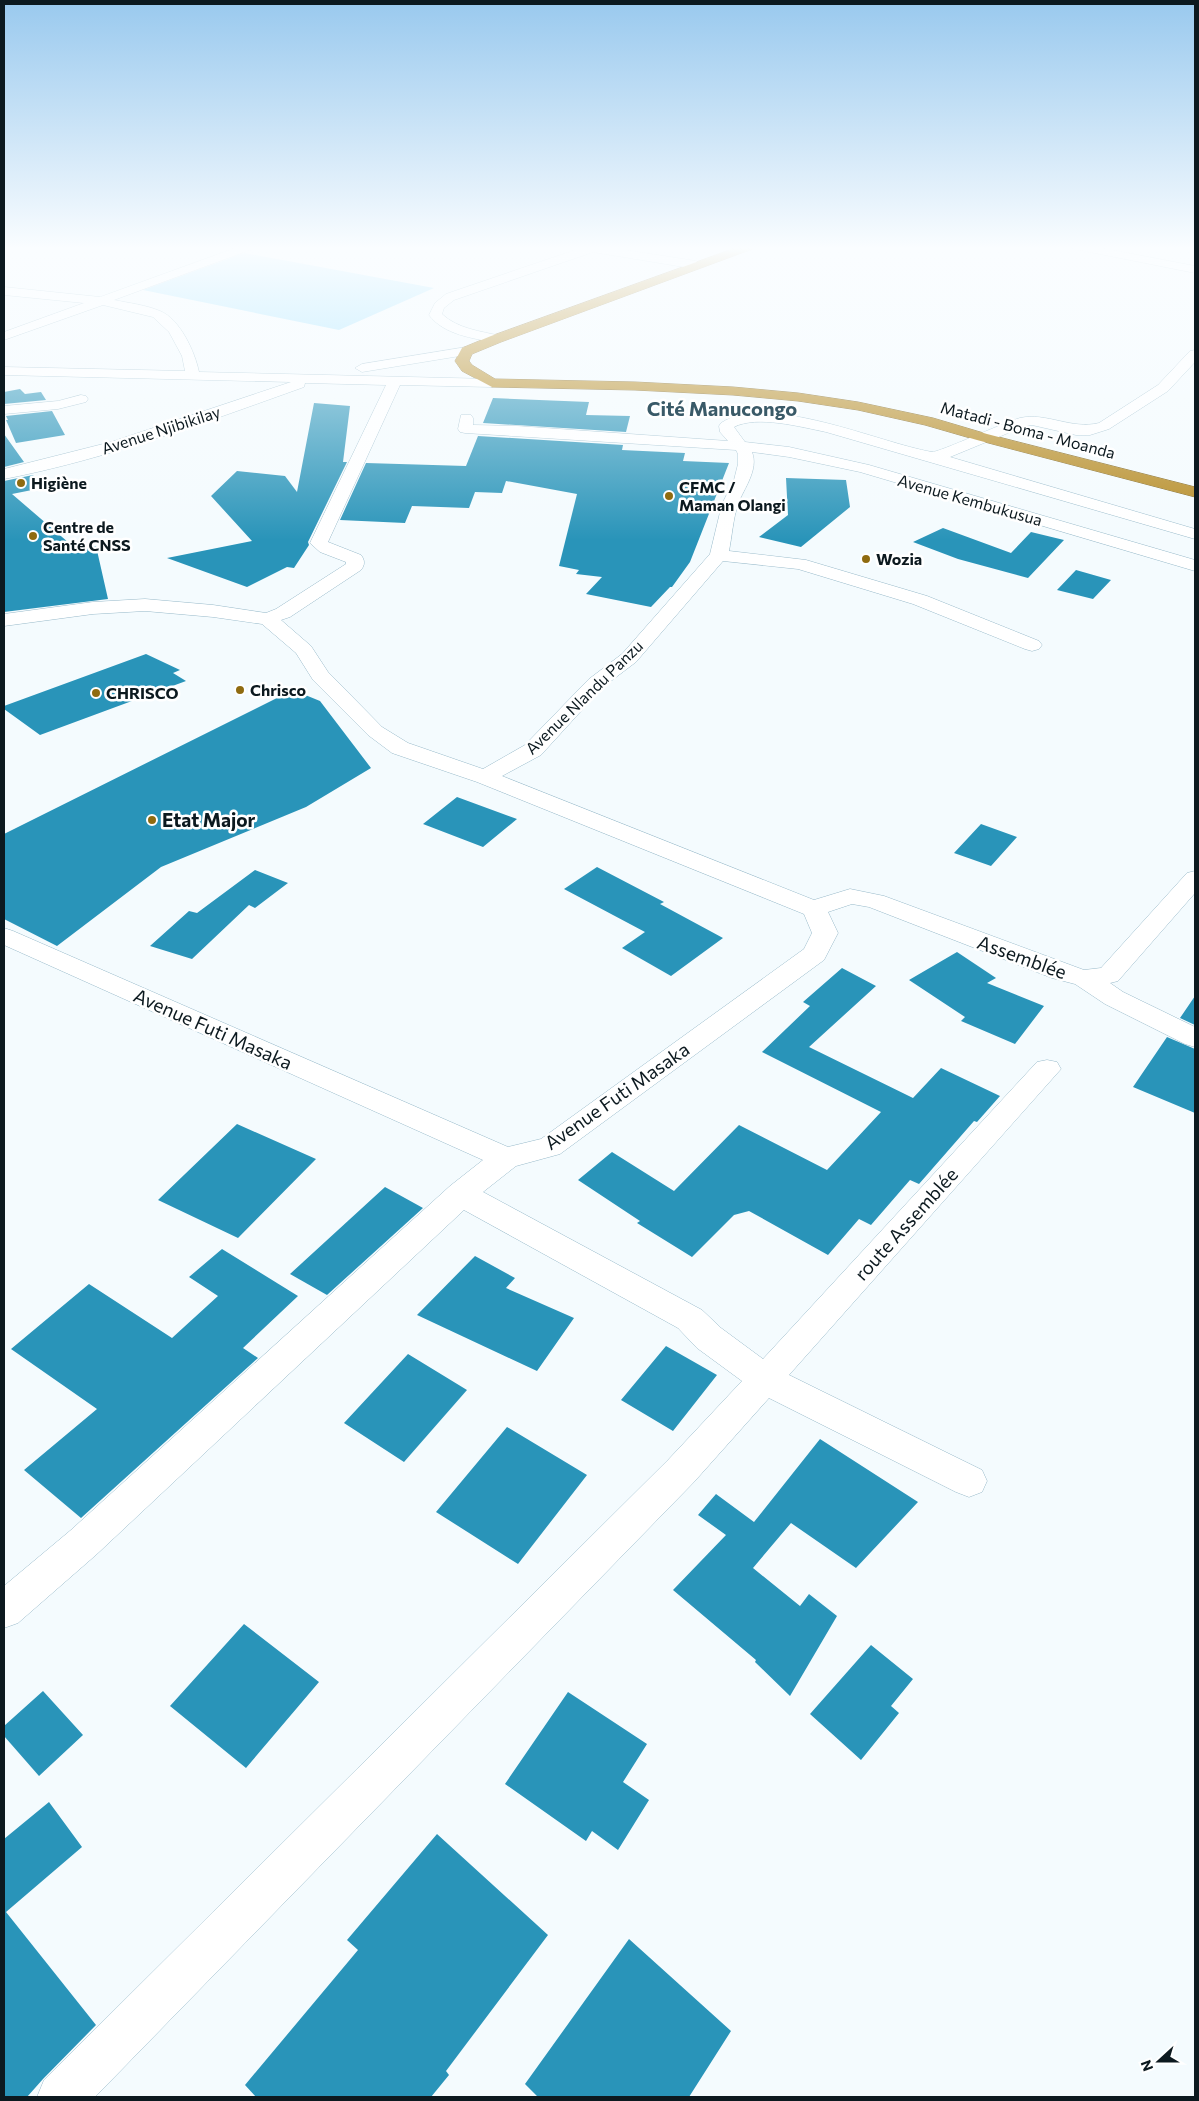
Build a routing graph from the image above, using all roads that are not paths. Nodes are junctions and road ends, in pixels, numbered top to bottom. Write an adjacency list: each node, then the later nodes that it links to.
1 (182, 344): 6 (street)
2 (484, 344): 3 (highway)
3 (467, 351): 7 (street); 9 (highway)
4 (1195, 354): 13 (street)
5 (4, 371): 6 (street)
6 (193, 375): 7 (street)
7 (316, 377): 8 (street); 16 (street, Avenue Njibikilay)
8 (395, 381): 9 (street); 21 (street)
9 (492, 383): 13 (highway, Matadi - Boma - Moanda)
10 (81, 400): 11 (street)
11 (4, 410)
12 (466, 418): 14 (street, Avenue Kembukusua)
13 (982, 437): 15 (street); 17 (highway, Matadi - Boma - Moanda)
14 (741, 446): 15 (street); 19 (street, Avenue Nlandu Panzu); 20 (street, Avenue Kembukusua)
15 (934, 458): 18 (street)
16 (4, 474)
17 (1195, 492)
18 (1195, 534)
19 (719, 555): 23 (street); 24 (street, Avenue Nlandu Panzu)
20 (1195, 566)
21 (268, 619): 22 (street); 24 (street)
22 (4, 620)
23 (1032, 646)
24 (485, 777): 26 (street)
25 (1195, 878): 28 (street, Assemblée)
26 (814, 909): 28 (street, Assemblée); 31 (street, Avenue Futi Masaka)
27 (4, 936): 31 (street, Avenue Futi Masaka)
28 (1084, 978): 29 (street)
29 (1195, 1038)
30 (1047, 1069): 33 (street, route Assemblée)
31 (506, 1158): 32 (street)
32 (461, 1194): 33 (street); 35 (street)
33 (765, 1379): 34 (street); 36 (street, route Assemblée)
34 (969, 1480)
35 (4, 1610)
36 (61, 2097)

